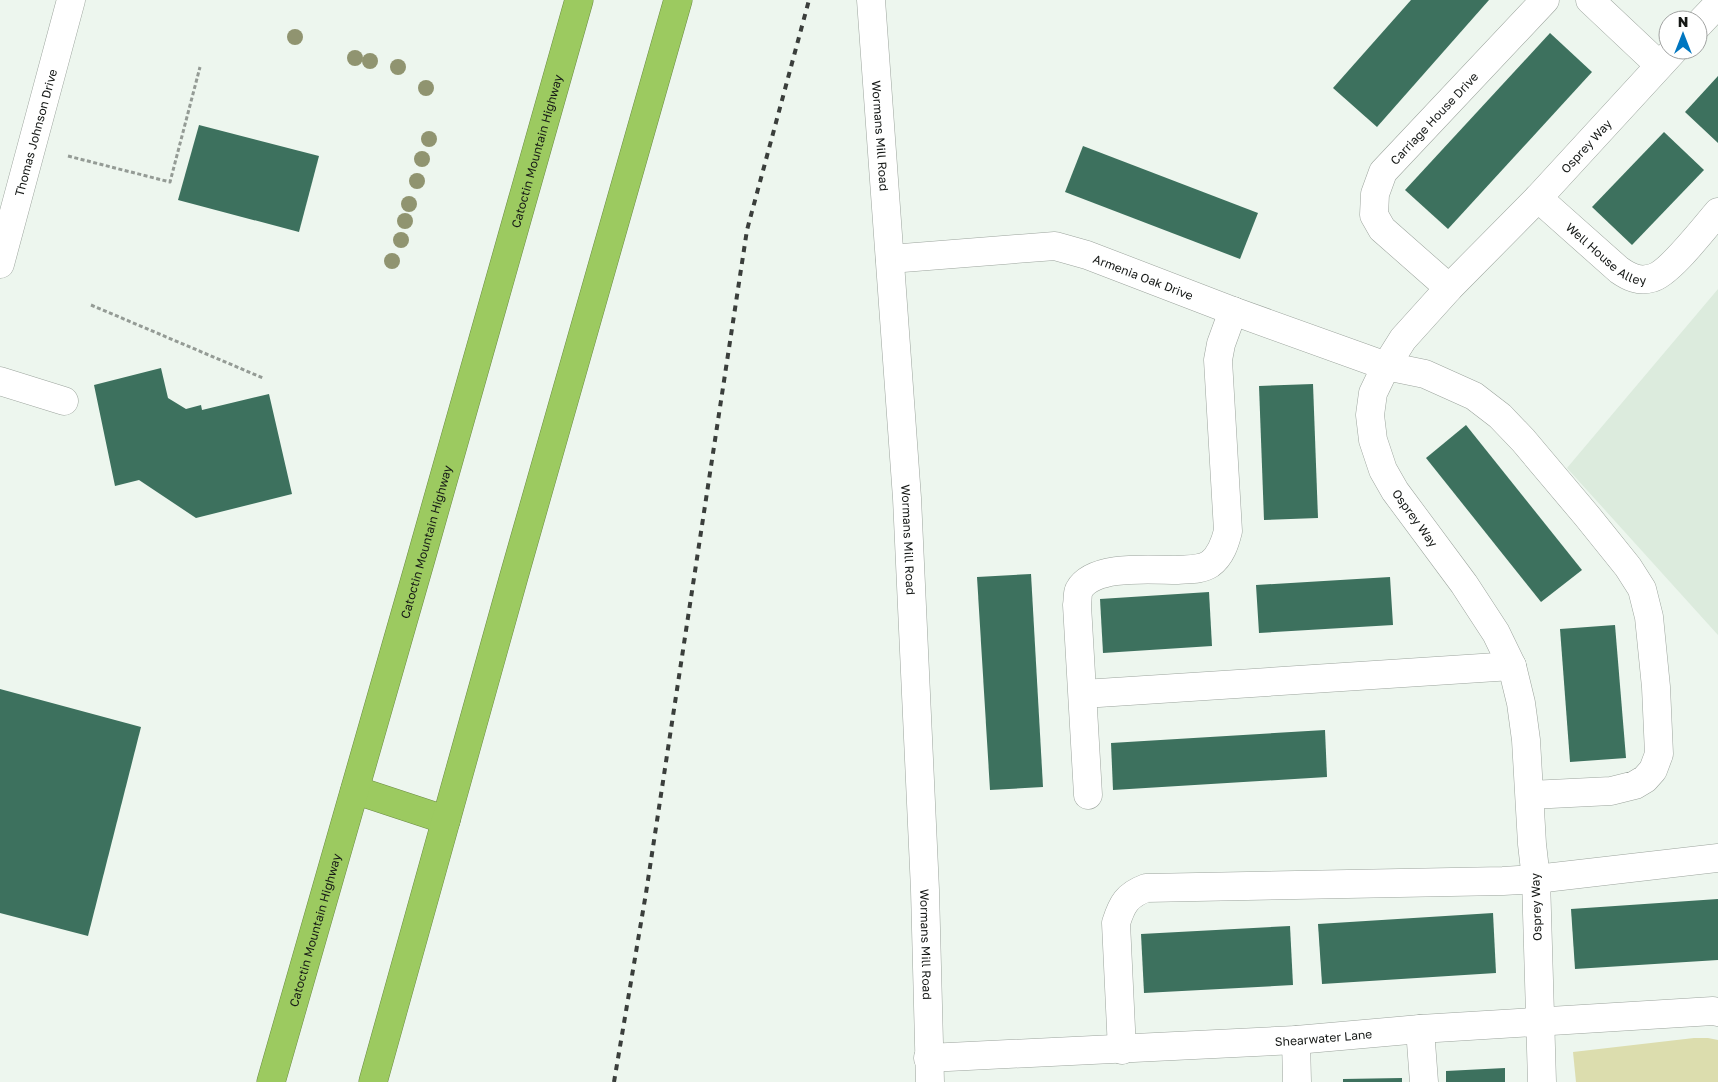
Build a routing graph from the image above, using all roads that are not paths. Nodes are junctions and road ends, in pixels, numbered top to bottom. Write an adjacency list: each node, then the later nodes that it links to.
1 (71, 0): 14 (street, Thomas Johnson Drive)
2 (579, 0): 22 (highway, Catoctin Mountain Highway)
3 (678, 0): 25 (highway)
4 (871, 0): 13 (street, Wormans Mill Road)
5 (1545, 0): 15 (street, Carriage House Drive)
6 (1590, 0): 9 (street)
7 (1718, 4): 8 (street)
8 (1708, 14)
9 (1658, 51)
10 (1665, 60): 11 (street, Osprey Way)
11 (1538, 198): 12 (street, Well House Alley); 15 (street, Osprey Way)
12 (1718, 212)
13 (890, 259): 16 (street, Armenia Oak Drive); 33 (street, Wormans Mill Road)
14 (0, 264)
15 (1448, 288): 17 (street, Osprey Way)
16 (1232, 311): 17 (street, Armenia Oak Drive); 21 (street)
17 (1386, 366): 20 (street, Osprey Way); 24 (street, Armenia Oak Drive)
18 (0, 381): 19 (street)
19 (64, 401)
20 (1512, 666): 21 (street); 24 (street, Osprey Way)
21 (1083, 694): 23 (street)
22 (355, 790): 25 (highway); 34 (highway, Catoctin Mountain Highway)
23 (1088, 794)
24 (1530, 794): 27 (street, Osprey Way)
25 (446, 820): 35 (highway)
26 (1718, 858): 27 (street)
27 (1536, 879): 29 (street, Osprey Way); 32 (street)
28 (1718, 1012): 29 (street, Shearwater Lane)
29 (1539, 1022): 30 (street, Shearwater Lane); 38 (street, Osprey Way)
30 (1420, 1029): 31 (street, Shearwater Lane); 37 (street)
31 (1296, 1040): 32 (street, Shearwater Lane); 36 (street)
32 (1122, 1050): 33 (street, Shearwater Lane)
33 (929, 1070)
34 (271, 1082)
35 (373, 1082)
36 (1298, 1082)
37 (1424, 1082)
38 (1542, 1082)

